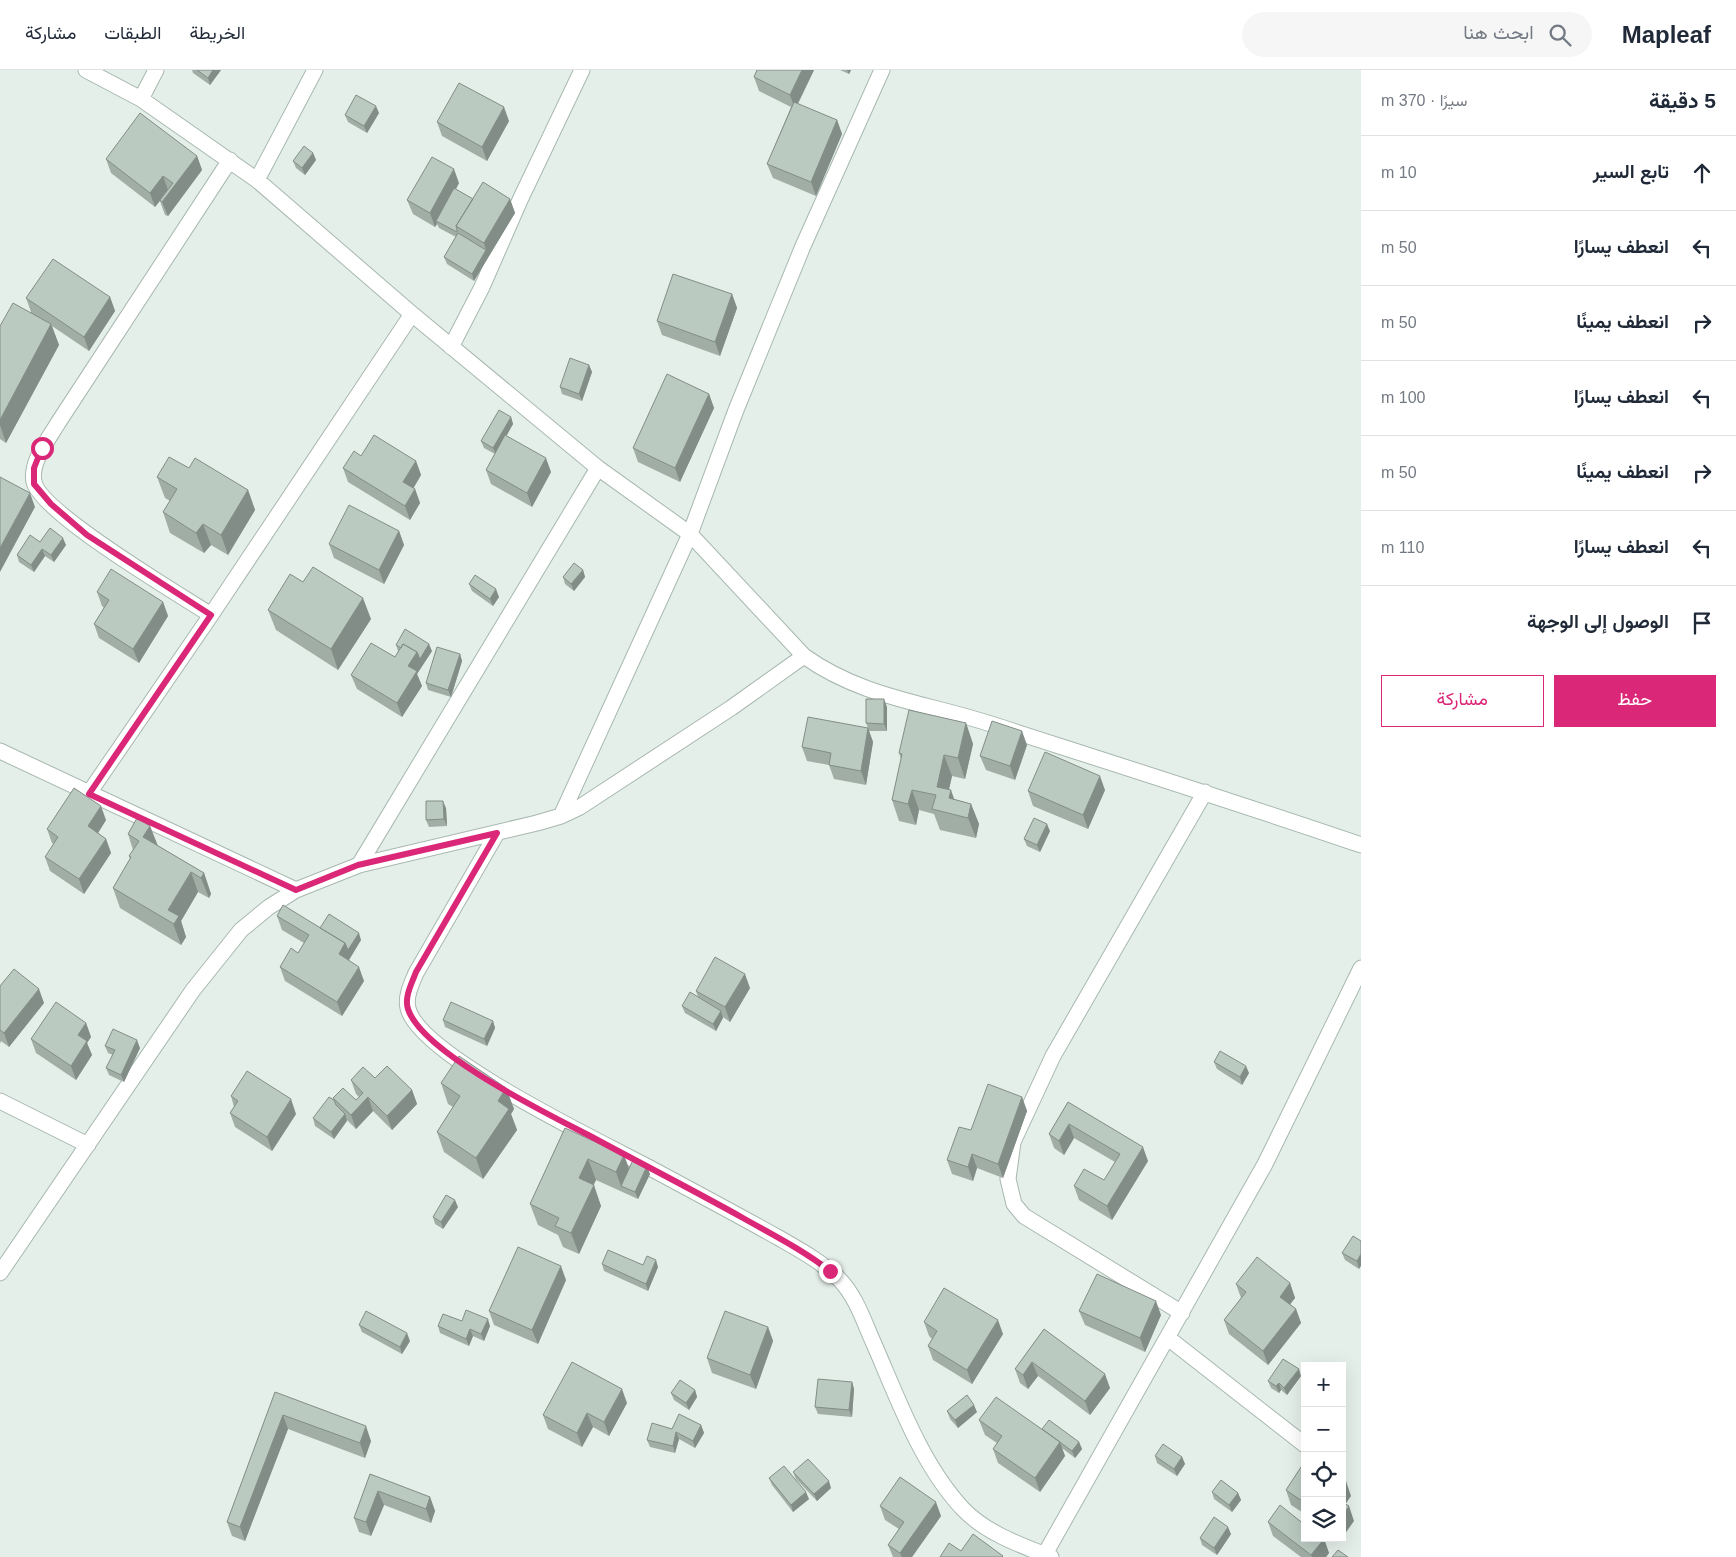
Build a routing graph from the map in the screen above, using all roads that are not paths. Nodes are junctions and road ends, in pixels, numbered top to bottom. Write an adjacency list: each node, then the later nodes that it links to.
1 (86, 70): 6 (street)
2 (156, 70): 6 (street)
3 (314, 70): 8 (street)
4 (582, 70): 10 (street)
5 (882, 70): 12 (street)
6 (141, 98): 7 (street)
7 (230, 160): 8 (street); 13 (street)
8 (257, 180): 9 (street)
9 (412, 314): 10 (street); 13 (street)
10 (451, 347): 11 (street)
11 (598, 468): 12 (street); 21 (street)
12 (690, 534): 14 (street); 18 (street)
13 (211, 615): 17 (street)
14 (804, 656): 16 (street); 18 (street)
15 (0, 751): 17 (street)
16 (1205, 792): 20 (street); 27 (street)
17 (89, 794): 22 (street)
18 (561, 816): 19 (street)
19 (497, 833): 21 (street); 30 (street)
20 (1361, 845)
21 (358, 865): 22 (street)
22 (296, 890): 25 (street)
23 (1361, 968): 27 (street)
24 (0, 1101): 25 (street)
25 (88, 1145): 26 (street)
26 (0, 1274)
27 (1182, 1312): 28 (street)
28 (1168, 1338): 29 (street); 30 (street)
29 (1301, 1442)
30 (1047, 1556)

